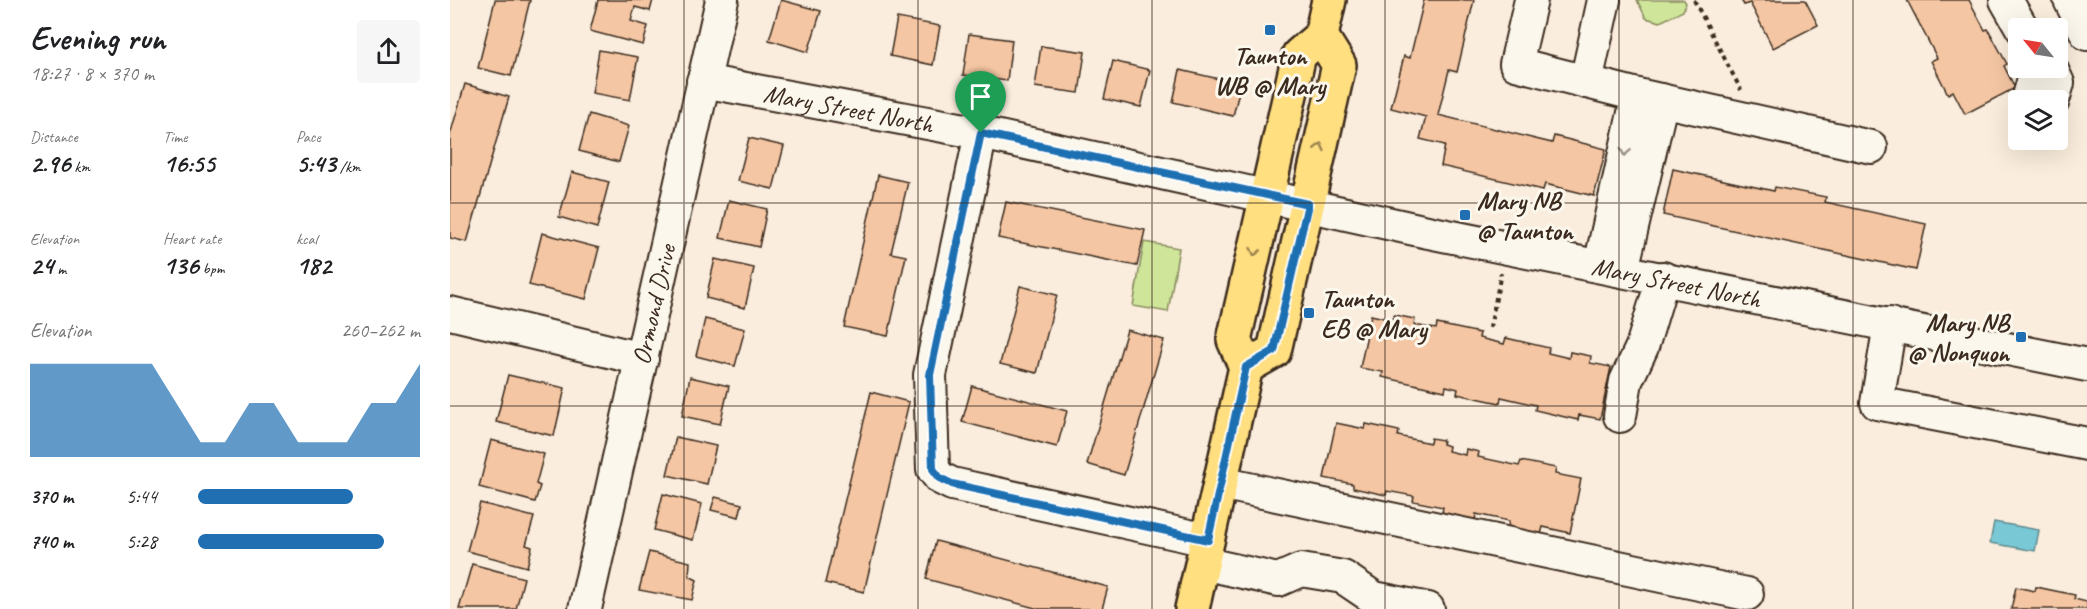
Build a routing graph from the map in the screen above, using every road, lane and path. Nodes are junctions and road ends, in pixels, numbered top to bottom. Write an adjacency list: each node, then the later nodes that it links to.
1 (722, 0): 9 (street, Ormond Drive)
2 (1329, 0): 8 (main road)
3 (1531, 0): 10 (street)
4 (1604, 0): 10 (street)
5 (1694, 0): 12 (path)
6 (2006, 0): 7 (street)
7 (2016, 18)
8 (1321, 36): 15 (main road); 16 (main road, one-way to 8)
9 (703, 81): 13 (street, Mary Street North); 23 (street, Ormond Drive)
10 (1586, 82): 11 (street)
11 (1650, 98): 12 (street); 18 (street)
12 (1757, 122): 14 (street)
13 (981, 133): 15 (street, Mary Street North); 29 (street)
14 (1871, 147)
15 (1266, 195): 16 (street, Mary Street North); 25 (main road, one-way to 25)
16 (1308, 204): 17 (street, Mary Street North); 25 (main road)
17 (1507, 247): 18 (street, Mary Street North); 22 (path)
18 (1611, 268): 19 (street, Mary Street North)
19 (1663, 278): 21 (street, Mary Street North); 26 (street)
20 (450, 313): 23 (street)
21 (1890, 324): 24 (street, Mary Street North); 27 (street)
22 (1490, 328)
23 (642, 359): 31 (street, Ormond Drive)
24 (2087, 365)
25 (1246, 367): 28 (main road)
26 (1620, 416)
27 (2087, 444)
28 (1220, 483): 29 (main road); 30 (street)
29 (1205, 552): 32 (main road); 33 (street)
30 (1747, 594)
31 (585, 609)
32 (1192, 609)
33 (1428, 609)

